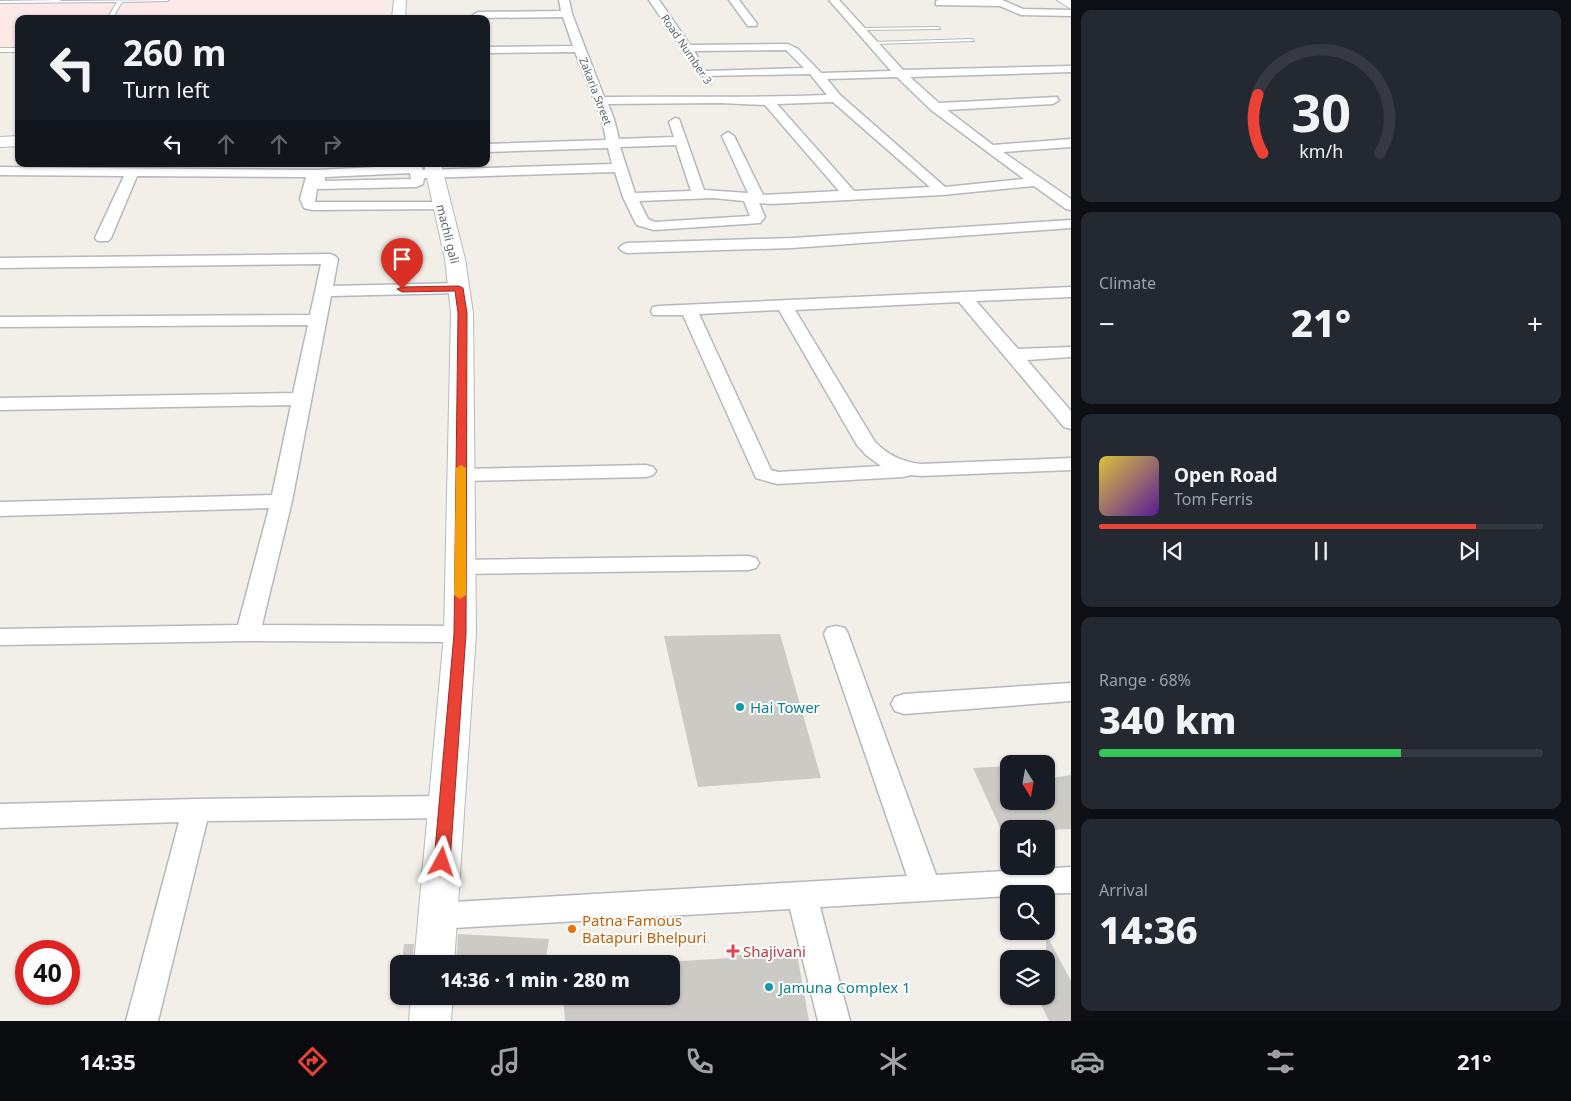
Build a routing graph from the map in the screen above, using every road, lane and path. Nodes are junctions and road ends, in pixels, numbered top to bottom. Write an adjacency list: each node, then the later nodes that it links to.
1 (60, 0): 12 (lane)
2 (167, 0): 9 (lane)
3 (400, 0): 18 (street)
4 (564, 0): 16 (street, Zakaria Street)
5 (654, 0): 25 (street, Road Number 3)
6 (734, 0): 20 (street)
7 (834, 0): 22 (street)
8 (1063, 0): 14 (street)
9 (120, 1): 12 (lane); 17 (lane)
10 (968, 1): 13 (street); 15 (street)
11 (0, 2): 12 (lane)
12 (53, 2)
13 (939, 3)
14 (1071, 5)
15 (1071, 13)
16 (567, 14): 19 (street); 26 (street, Zakaria Street)
17 (111, 15)
18 (398, 15)
19 (478, 15)
20 (752, 24)
21 (938, 28): 22 (lane)
22 (861, 29): 24 (street)
23 (972, 40): 24 (lane)
24 (873, 43): 33 (street)
25 (686, 48): 32 (street); 34 (street, Road Number 3)
26 (580, 49): 29 (street); 37 (street, Zakaria Street)
27 (2, 50): 28 (lane); 30 (lane)
28 (15, 50)
29 (490, 50)
30 (0, 55)
31 (1071, 69): 33 (street)
32 (815, 73): 33 (street); 34 (street); 35 (street)
33 (901, 74): 39 (street)
34 (712, 87): 37 (street); 38 (street)
35 (836, 98): 38 (street); 56 (street)
36 (1053, 100): 39 (street)
37 (600, 101): 45 (street, Zakaria Street)
38 (768, 101): 57 (street)
39 (936, 107): 48 (street)
40 (675, 122): 42 (street)
41 (728, 136): 59 (street)
42 (682, 141): 45 (street); 58 (street)
43 (0, 142): 44 (street)
44 (15, 142)
45 (613, 143): 47 (street); 49 (street, Zakaria Street)
46 (1071, 143): 48 (street)
47 (490, 148)
48 (990, 149): 54 (street)
49 (620, 168): 50 (street); 55 (street, Zakaria Street)
50 (427, 170): 53 (street); 60 (street, machli gali)
51 (0, 171): 52 (street)
52 (132, 172): 53 (street); 63 (street)
53 (316, 176): 60 (street)
54 (1038, 182): 56 (street); 61 (street)
55 (628, 190): 58 (street); 59 (street, Zakaria Street)
56 (942, 191): 57 (street)
57 (850, 194): 59 (street)
58 (699, 195): 59 (street)
59 (754, 198)
60 (441, 205): 66 (street, machli gali)
61 (1071, 206)
62 (1071, 224): 64 (street)
63 (103, 238)
64 (627, 248)
65 (0, 263): 67 (street)
66 (459, 288): 67 (street); 84 (street, machli gali)
67 (325, 291): 73 (street)
68 (1071, 292): 69 (street)
69 (963, 296): 70 (street); 76 (street)
70 (784, 305): 71 (street); 82 (street)
71 (689, 310): 72 (street); 82 (street)
72 (659, 311)
73 (319, 320): 74 (street); 77 (street)
74 (0, 322)
75 (1071, 352): 76 (street)
76 (1013, 355): 78 (street)
77 (300, 399): 79 (street); 85 (street)
78 (1063, 403): 80 (street)
79 (0, 404)
80 (1071, 423)
81 (1071, 464): 82 (street)
82 (921, 470)
83 (646, 472): 84 (street)
84 (461, 475): 88 (street, machli gali)
85 (281, 501): 86 (street); 89 (street)
86 (0, 509)
87 (748, 563): 88 (street)
88 (460, 566): 90 (street, machli gali)
89 (248, 633): 90 (street); 92 (street)
90 (460, 634): 95 (street, machli gali)
91 (836, 634): 99 (street)
92 (0, 637)
93 (1071, 692): 94 (street)
94 (904, 704)
95 (446, 807): 96 (street); 101 (street, machli gali)
96 (196, 810): 97 (street); 104 (street)
97 (0, 816)
98 (1071, 880): 99 (street)
99 (926, 888): 100 (street)
100 (802, 895): 101 (street); 106 (street)
101 (438, 916): 102 (street, machli gali)
102 (435, 955)
103 (431, 1005): 105 (street)
104 (142, 1021)
105 (430, 1021)
106 (834, 1021)

